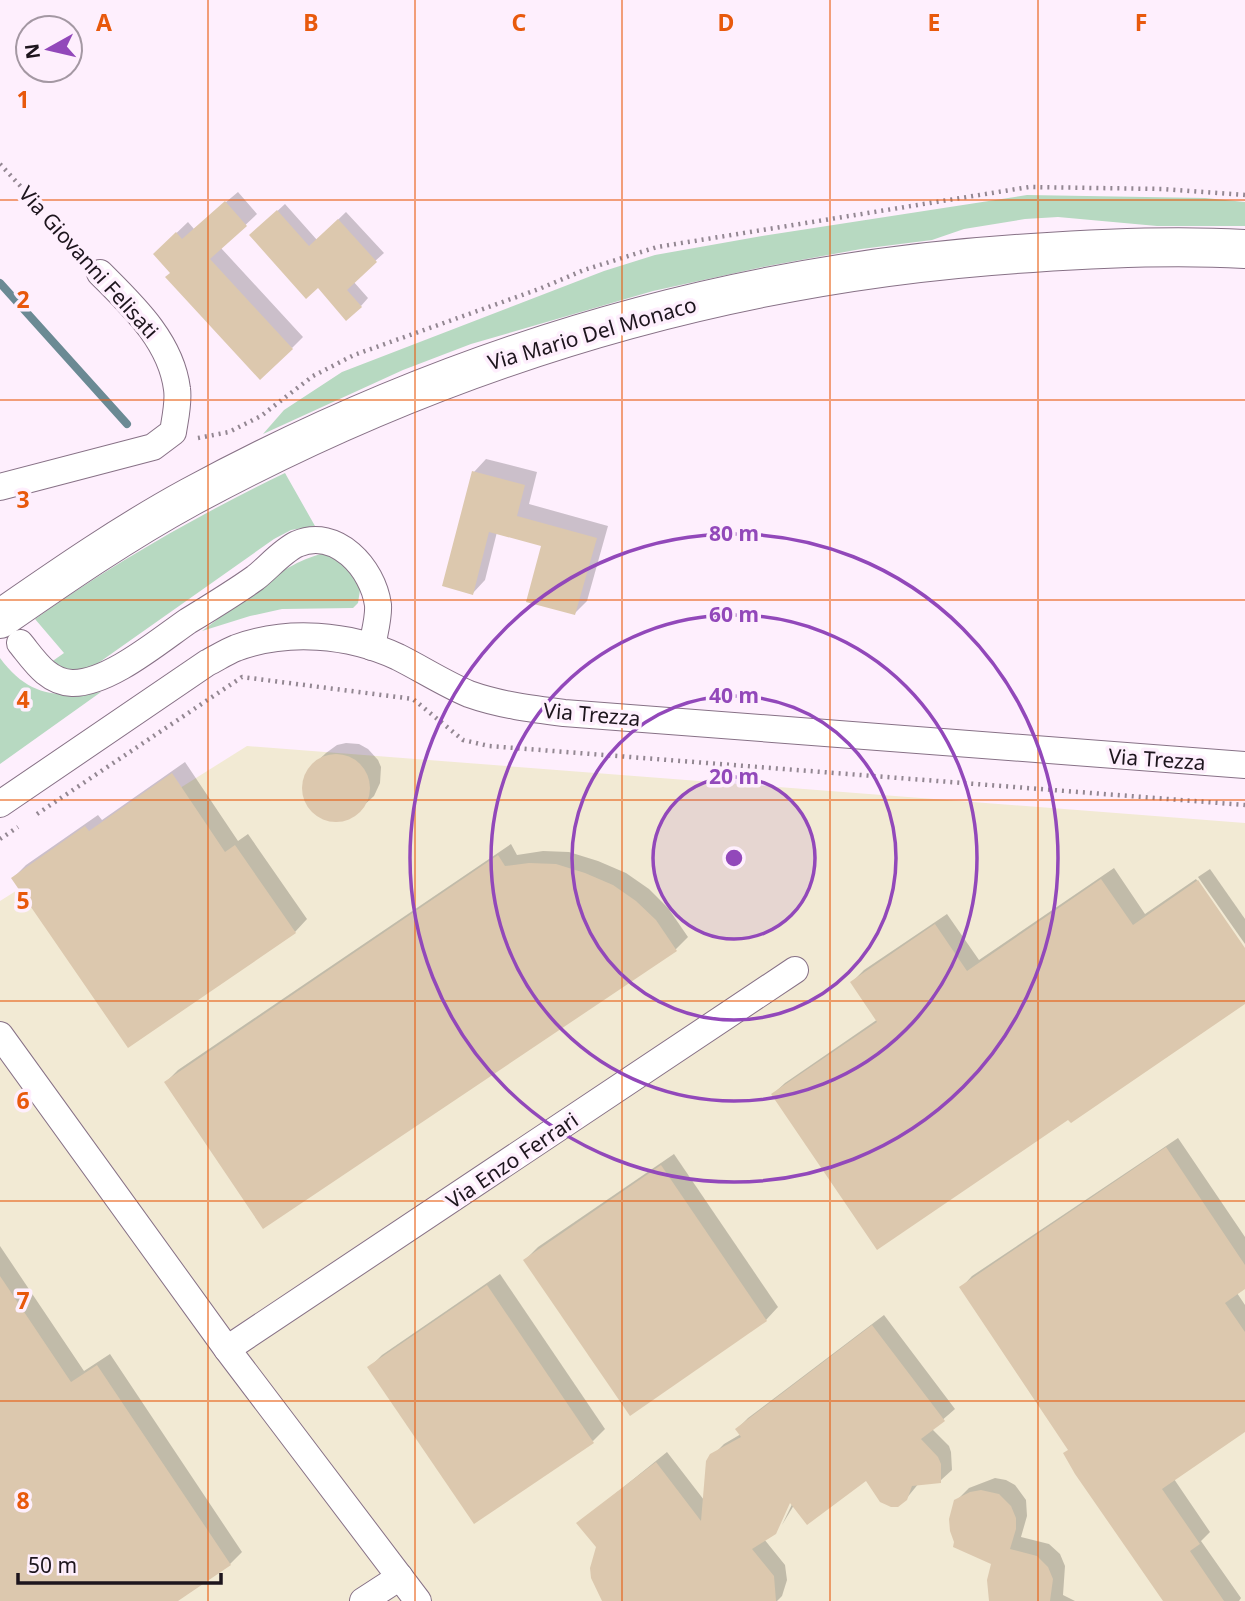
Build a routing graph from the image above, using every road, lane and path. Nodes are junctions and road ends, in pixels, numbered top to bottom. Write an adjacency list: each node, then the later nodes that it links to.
1 (0, 164): 3 (path, Via Giovanni Felisati)
2 (1245, 249): 5 (highway, Via Mario Del Monaco)
3 (100, 273): 4 (street, Via Giovanni Felisati)
4 (0, 487)
5 (10, 631): 6 (street)
6 (372, 647): 7 (street, Via Trezza); 8 (street, Via Trezza)
7 (1245, 765)
8 (0, 804)
9 (1245, 805): 10 (path)
10 (35, 816)
11 (23, 824): 12 (path)
12 (0, 839)
13 (795, 970): 15 (street, Via Enzo Ferrari)
14 (0, 1035): 15 (street)
15 (228, 1349): 16 (street)
16 (400, 1577): 17 (street); 18 (street)
17 (363, 1601)
18 (418, 1601)

